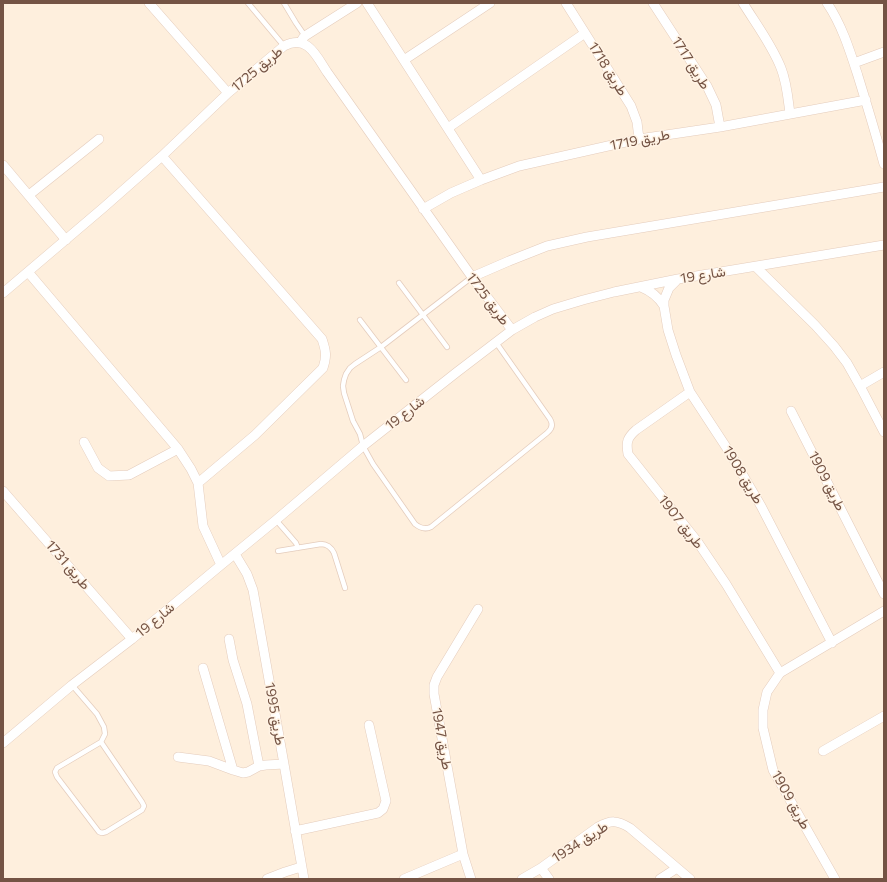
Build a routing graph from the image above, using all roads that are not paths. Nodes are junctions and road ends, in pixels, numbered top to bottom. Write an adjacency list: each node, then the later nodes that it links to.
1 (149, 3): 17 (street)
2 (248, 3): 13 (lane)
3 (284, 3): 12 (lane)
4 (357, 3): 12 (street)
5 (367, 3): 15 (street)
6 (490, 3): 15 (street)
7 (566, 3): 11 (street, طريق 1718)
8 (653, 3): 20 (street, طريق 1717)
9 (743, 3): 19 (street)
10 (828, 3): 16 (street)
11 (585, 33): 21 (street); 23 (street, طريق 1718)
12 (303, 40): 13 (street, طريق 1725); 30 (street, طريق 1725)
13 (284, 46): 17 (street, طريق 1725)
14 (884, 52): 16 (street)
15 (404, 60): 21 (street)
16 (854, 63): 18 (street)
17 (228, 93): 24 (street, طريق 1725)
18 (866, 100): 19 (street, طريق 1719); 25 (street)
19 (790, 114): 20 (street, طريق 1719)
20 (720, 127): 23 (street, طريق 1719)
21 (448, 128): 27 (street)
22 (99, 139): 29 (street)
23 (639, 139): 27 (street, طريق 1719)
24 (162, 156): 31 (street, طريق 1725); 56 (street)
25 (884, 164)
26 (3, 165): 29 (street)
27 (481, 180): 30 (street, طريق 1719)
28 (884, 187): 35 (street)
29 (29, 195): 31 (street)
30 (423, 209): 35 (street, طريق 1725)
31 (66, 240): 34 (street, طريق 1725)
32 (884, 245): 33 (street, شارع 19)
33 (756, 267): 36 (street, شارع 19); 49 (street)
34 (28, 272): 39 (street, طريق 1725); 55 (street)
35 (472, 277): 41 (lane); 43 (street, طريق 1725)
36 (678, 279): 38 (street, شارع 19); 40 (street, طريق 1908)
37 (400, 283): 41 (lane)
38 (641, 287): 40 (street); 43 (street, شارع 19)
39 (3, 293)
40 (664, 306): 50 (street, طريق 1908)
41 (423, 314): 45 (lane); 46 (lane)
42 (360, 320): 45 (lane)
43 (512, 330): 44 (street, شارع 19)
44 (495, 342): 54 (street, شارع 19); 54 (lane)
45 (381, 347): 48 (lane); 54 (lane)
46 (447, 347)
47 (884, 372): 49 (street)
48 (406, 380)
49 (860, 386): 52 (street)
50 (690, 392): 69 (street, طريق 1908); 71 (street, طريق 1907)
51 (791, 411): 64 (street, طريق 1909)
52 (884, 432)
53 (84, 442): 55 (street)
54 (364, 446): 58 (street, شارع 19)
55 (178, 449): 56 (street)
56 (198, 483): 62 (street)
57 (3, 491): 67 (street, طريق 1731)
58 (276, 520): 59 (lane); 61 (street, شارع 19)
59 (298, 548): 60 (lane); 63 (lane)
60 (278, 551)
61 (234, 554): 62 (street, شارع 19); 79 (street, طريق 1995)
62 (221, 565): 67 (street, شارع 19)
63 (345, 588)
64 (884, 594)
65 (478, 609): 83 (street, طريق 1947)
66 (884, 611): 69 (street, طريق 1909)
67 (132, 639): 72 (street, شارع 19)
68 (229, 639): 80 (street)
69 (832, 642): 71 (street, طريق 1909)
70 (203, 668): 81 (street)
71 (780, 673): 95 (street, طريق 1909)
72 (72, 685): 75 (lane); 76 (street, شارع 19)
73 (884, 716): 77 (street)
74 (369, 724): 82 (street)
75 (101, 742): 75 (lane)
76 (3, 743)
77 (823, 751)
78 (178, 757): 81 (street)
79 (284, 764): 80 (street); 82 (street, طريق 1995)
80 (259, 766): 81 (street)
81 (233, 770)
82 (296, 831): 84 (street, طريق 1995)
83 (463, 854): 89 (street); 90 (street, طريق 1947)
84 (301, 867): 87 (street); 88 (street, طريق 1995)
85 (541, 868): 86 (street, طريق 1934); 91 (street, طريق 1934); 92 (street, طريق 1934)
86 (677, 868): 93 (street); 94 (street, طريق 1934)
87 (267, 879)
88 (304, 879)
89 (404, 879)
90 (471, 879)
91 (522, 879)
92 (549, 879)
93 (660, 879)
94 (690, 879)
95 (835, 879)

